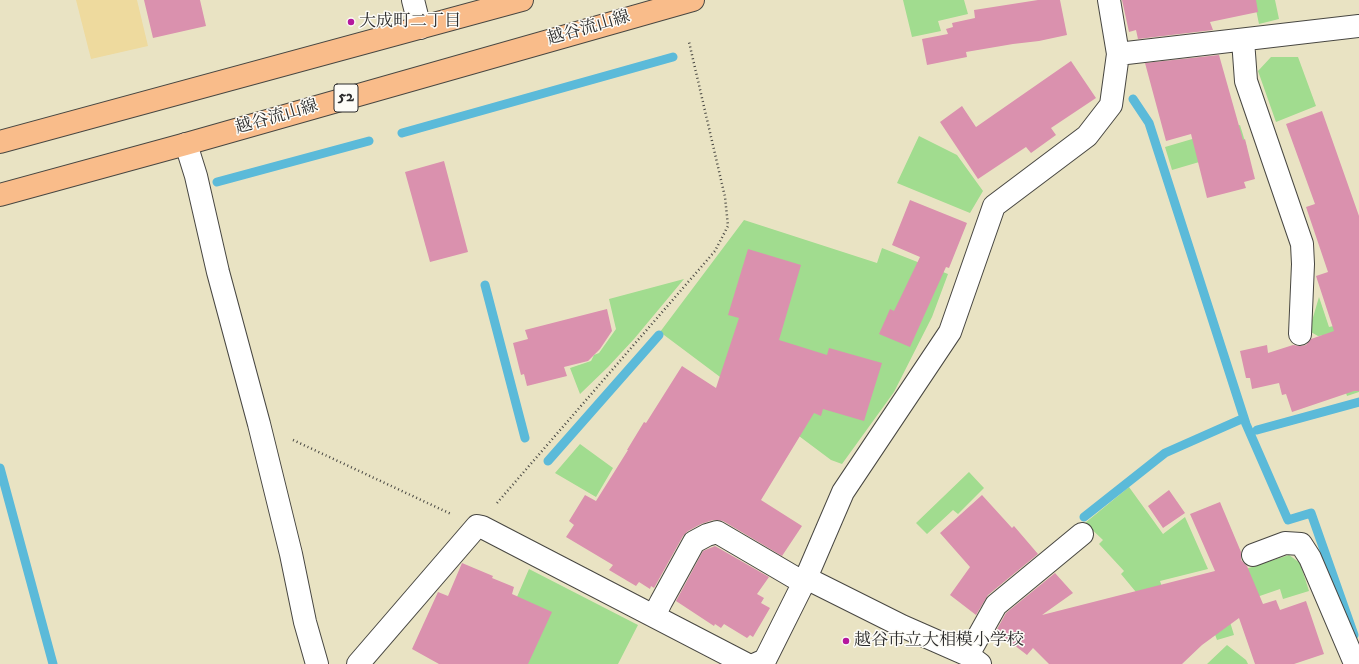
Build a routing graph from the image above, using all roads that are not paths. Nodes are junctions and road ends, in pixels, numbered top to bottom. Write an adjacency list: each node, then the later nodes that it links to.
1 (413, 0): 6 (street)
2 (522, 0): 6 (main road)
3 (692, 0): 10 (main road, 越谷流山線 / 52)
4 (1109, 0): 8 (street)
5 (1359, 26): 7 (street)
6 (420, 28): 9 (main road)
7 (1243, 40): 8 (street); 12 (street)
8 (1118, 54): 15 (street)
9 (0, 142)
10 (186, 144): 11 (main road, 越谷流山線 / 52); 19 (street)
11 (0, 194)
12 (1300, 334)
13 (1082, 534): 17 (street)
14 (1253, 555): 18 (street)
15 (805, 580): 16 (street); 17 (street); 22 (street)
16 (654, 616): 20 (street); 21 (street)
17 (974, 660)
18 (1354, 661)
19 (317, 664)
20 (358, 664)
21 (746, 664)
22 (756, 664)

